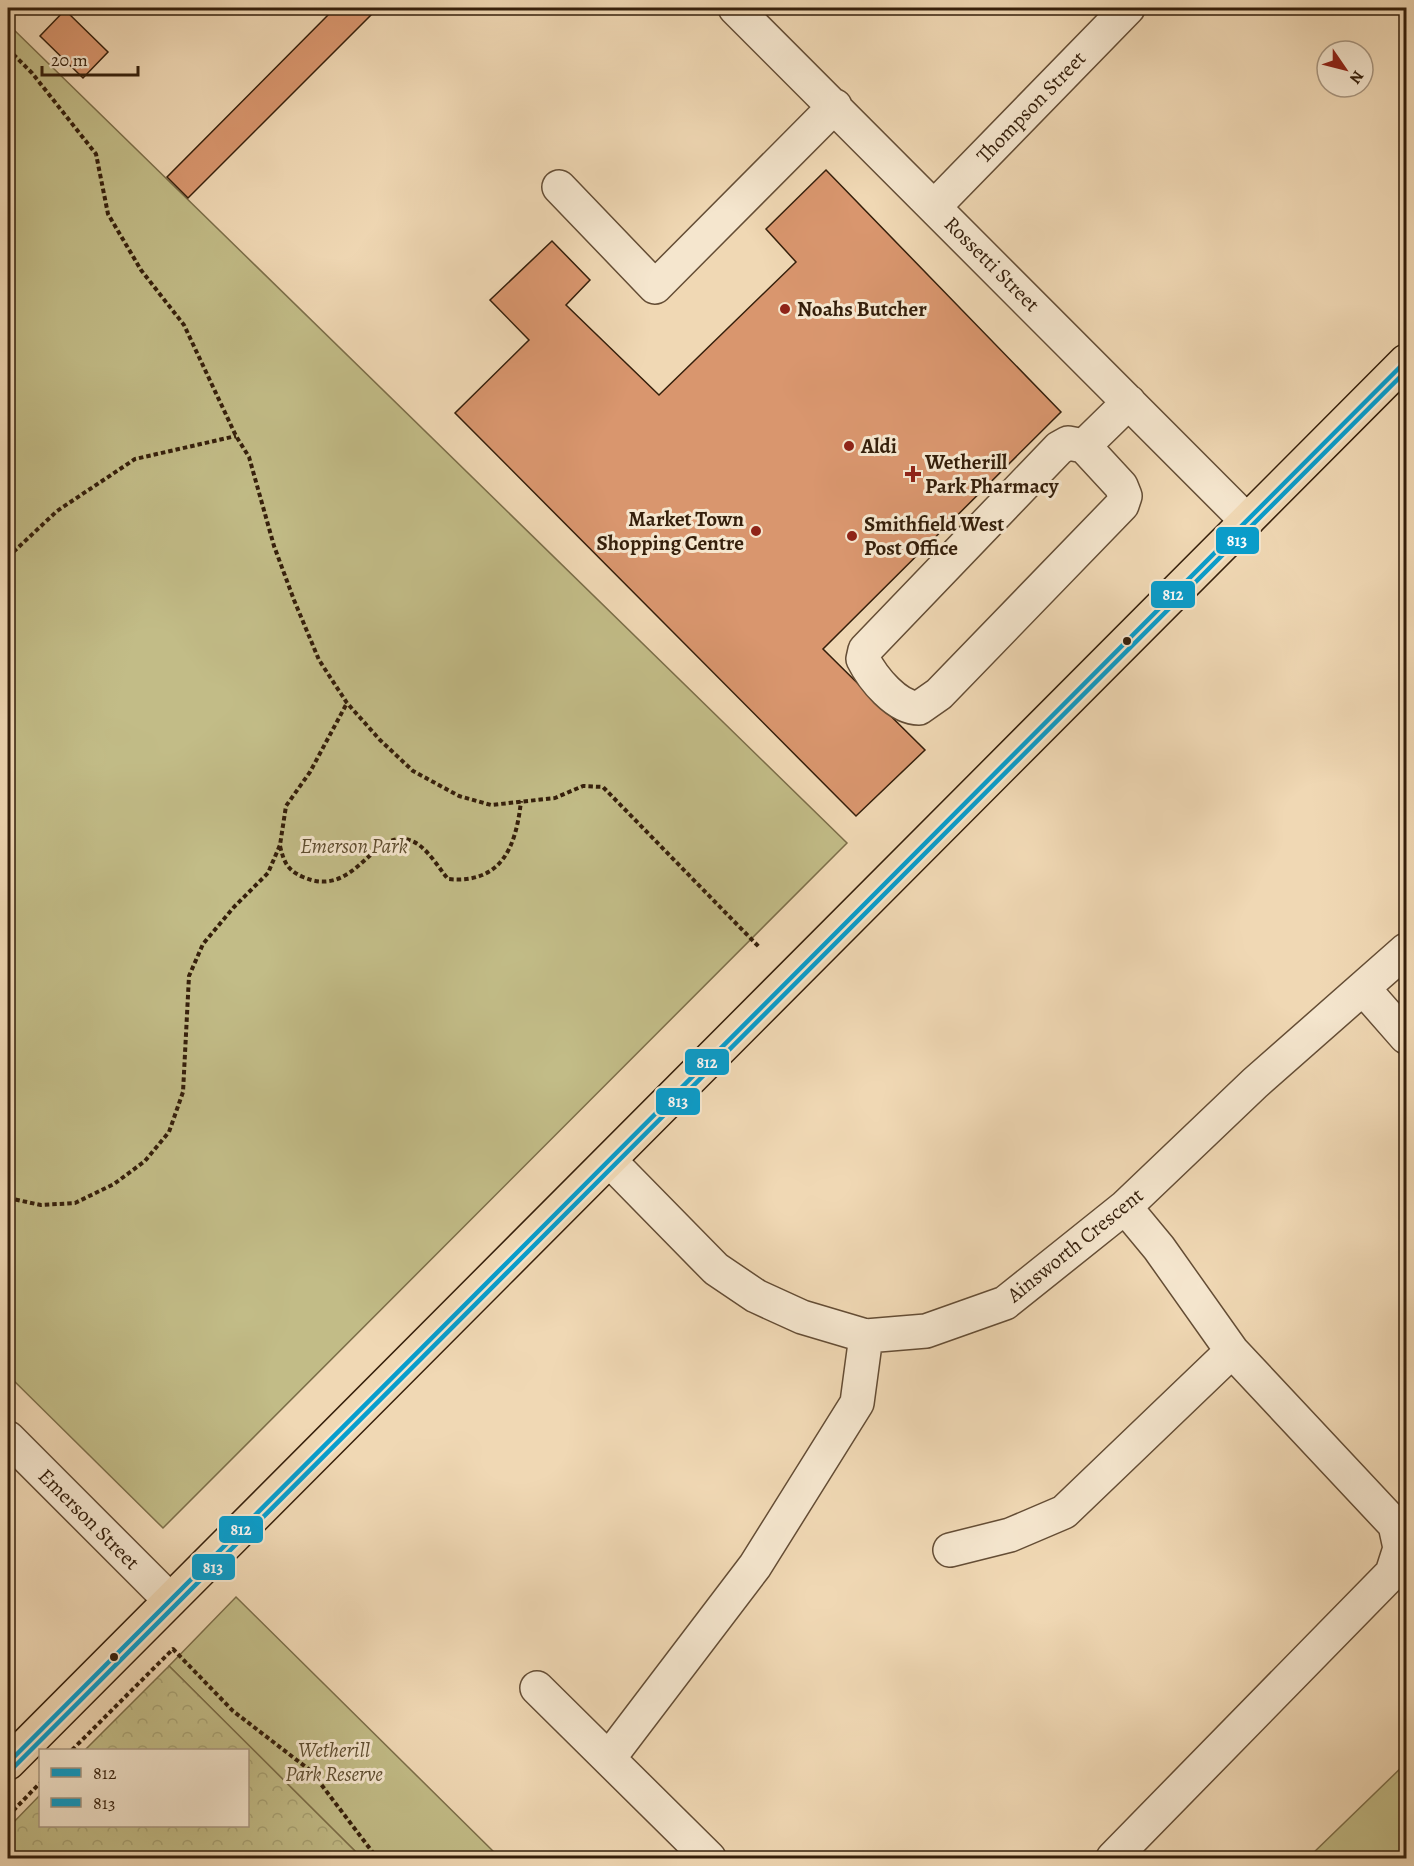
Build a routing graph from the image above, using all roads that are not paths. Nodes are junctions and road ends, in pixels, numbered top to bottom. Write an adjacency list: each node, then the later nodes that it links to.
1 (735, 8): 3 (street, Rossetti Street)
2 (1128, 8): 5 (street, Thompson Street)
3 (835, 106): 4 (street); 5 (street, Rossetti Street)
4 (559, 187)
5 (934, 206): 7 (street, Rossetti Street)
6 (1407, 361): 9 (main road)
7 (1129, 402): 8 (street); 9 (street, Rossetti Street)
8 (1084, 446): 8 (street)
9 (1247, 520): 13 (main road)
10 (1407, 950): 11 (street, Ainsworth Crescent)
11 (1363, 988): 12 (street); 14 (street, Ainsworth Crescent)
12 (1407, 1037)
13 (610, 1161): 15 (street, Ainsworth Crescent); 19 (main road)
14 (1125, 1207): 15 (street, Ainsworth Crescent); 16 (street)
15 (866, 1336): 21 (street)
16 (1232, 1351): 18 (street); 24 (street)
17 (8, 1437): 19 (street, Emerson Street)
18 (950, 1550)
19 (170, 1600): 22 (main road)
20 (537, 1688): 21 (street)
21 (609, 1758): 23 (street)
22 (8, 1763)
23 (709, 1858)
24 (1113, 1858)

